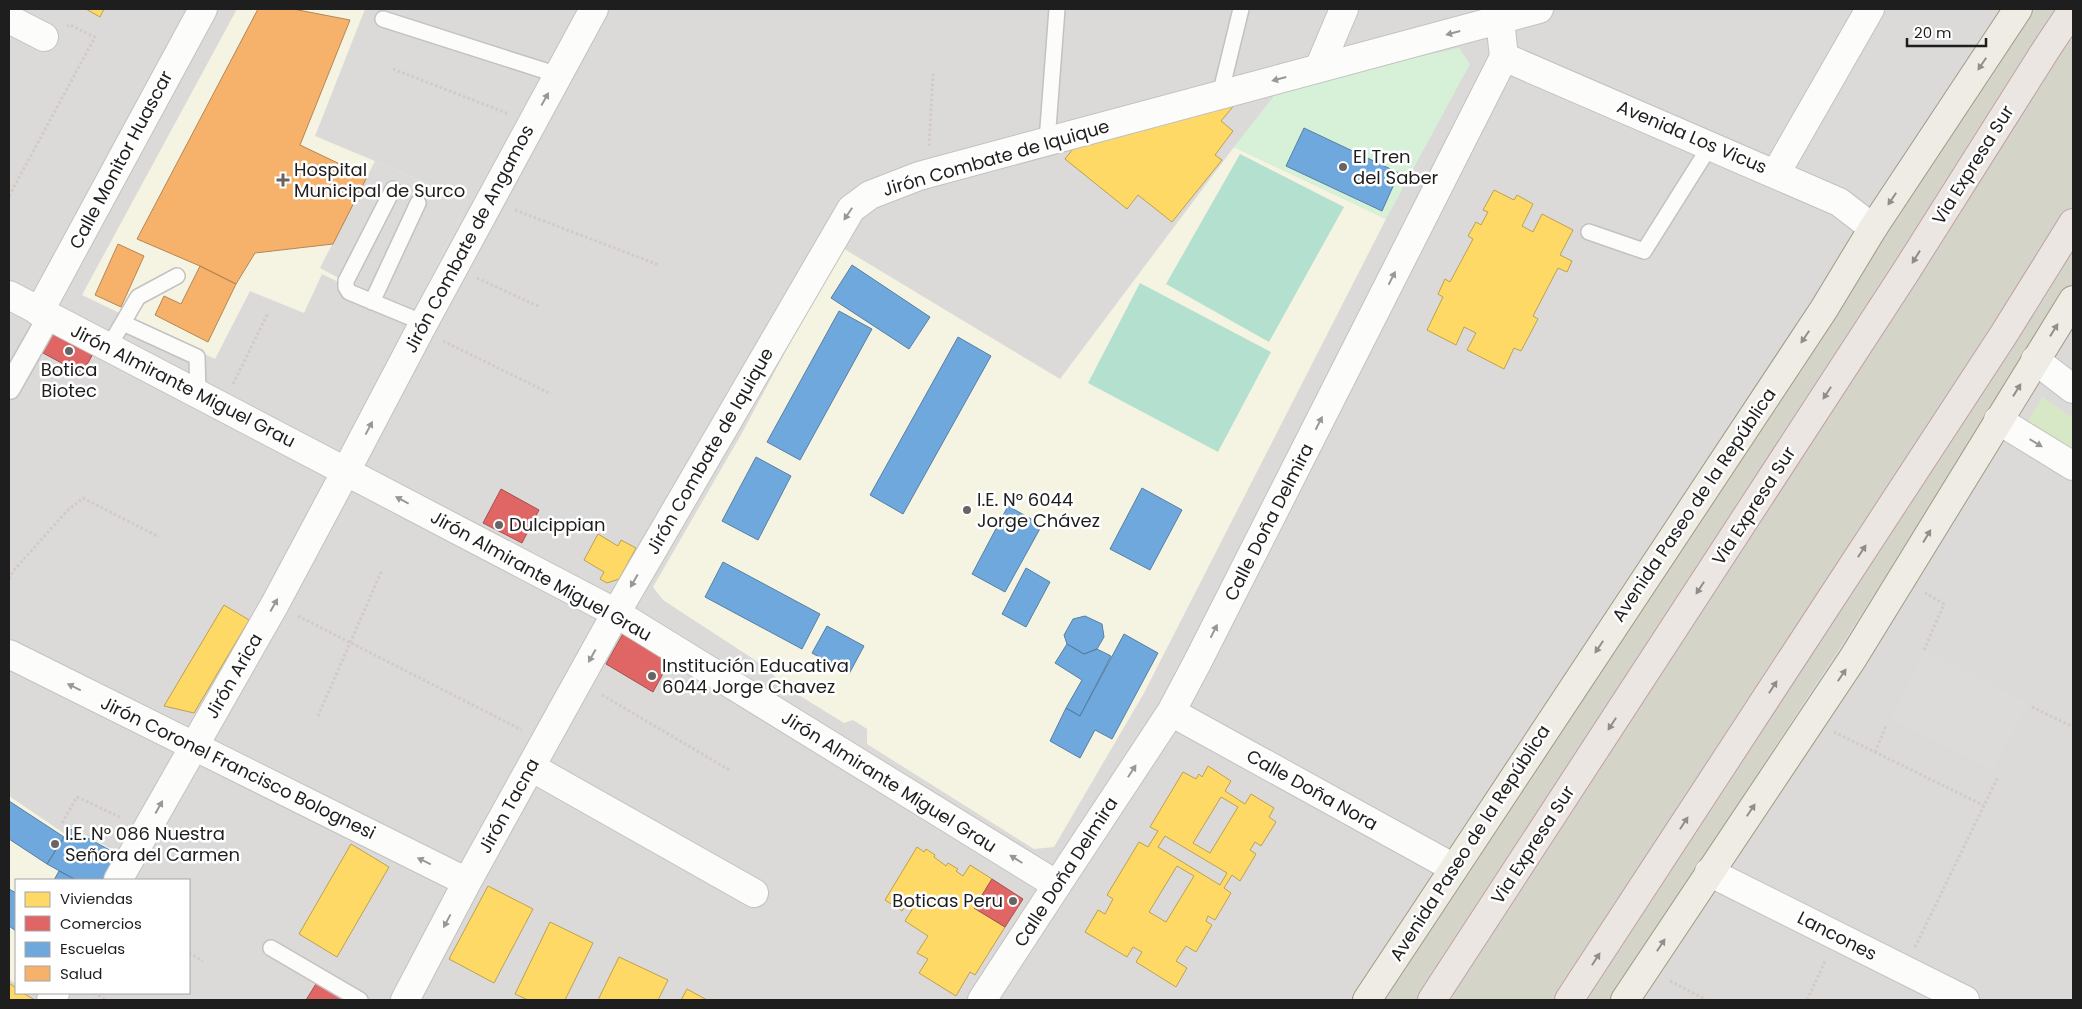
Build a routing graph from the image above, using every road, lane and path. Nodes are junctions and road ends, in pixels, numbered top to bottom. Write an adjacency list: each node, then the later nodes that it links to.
1 (203, 9): 42 (street, Calle Monitor Huascar)
2 (594, 9): 20 (street, Jirón Combate de Angamos)
3 (1057, 9): 23 (lane)
4 (1241, 9): 21 (lane)
5 (1344, 9): 18 (street)
6 (1539, 9): 13 (street, Jirón Combate de Iquique)
7 (1870, 9): 26 (street)
8 (2018, 9): 32 (main road, Avenida Paseo de la República, one-way to 32)
9 (2063, 9): 15 (highway)
10 (2073, 9): 15 (highway, Via Expresa Sur)
11 (9, 19): 14 (street)
12 (383, 19): 20 (lane)
13 (1500, 20): 16 (street); 18 (street, Jirón Combate de Iquique, one-way to 18)
14 (44, 37): 28 (path)
15 (2046, 48): 96 (highway, Via Expresa Sur, one-way to 96)
16 (1504, 57): 24 (street, Avenida Los Vicus); 66 (street, Calle Doña Delmira, one-way to 16)
17 (393, 68): 22 (path)
18 (1319, 68): 21 (street, Jirón Combate de Iquique, one-way to 21)
19 (933, 74): 25 (path)
20 (558, 75): 22 (street, Jirón Combate de Angamos, one-way to 20)
21 (1220, 94): 23 (street, Jirón Combate de Iquique)
22 (532, 123): 29 (street, Jirón Combate de Angamos)
23 (1047, 141): 25 (street, Jirón Combate de Iquique)
24 (1710, 146): 26 (street, Avenida Los Vicus); 33 (lane)
25 (928, 173): 60 (street, Jirón Combate de Iquique, one-way to 60)
26 (1776, 173): 32 (street, Avenida Los Vicus)
27 (392, 188): 39 (lane)
28 (9, 196)
29 (490, 200): 34 (path); 35 (street, Jirón Combate de Angamos)
30 (418, 203): 39 (lane)
31 (2073, 223): 97 (highway, one-way to 31)
32 (1873, 228): 80 (main road, Avenida Paseo de la República, one-way to 80)
33 (1589, 232)
34 (659, 264)
35 (454, 266): 40 (path); 44 (street, Jirón Combate de Angamos)
36 (177, 276): 43 (lane)
37 (9, 295): 42 (street, Jirón Almirante Miguel Grau)
38 (2073, 300): 46 (main road, one-way to 38)
39 (372, 302): 44 (lane)
40 (540, 307)
41 (268, 313): 51 (path)
42 (44, 314): 45 (street, Jirón Almirante Miguel Grau); 47 (street)
43 (123, 323): 45 (lane); 49 (lane)
44 (422, 326): 50 (path); 54 (street, Jirón Combate de Angamos, one-way to 44)
45 (108, 348): 49 (street, Jirón Almirante Miguel Grau)
46 (2035, 360): 48 (street); 52 (main road, one-way to 46)
47 (9, 388)
48 (2073, 389)
49 (198, 394): 51 (street, Jirón Almirante Miguel Grau)
50 (551, 394)
51 (222, 407): 54 (street, Jirón Almirante Miguel Grau)
52 (1998, 420): 53 (street, one-way to 53); 68 (main road, one-way to 52)
53 (2073, 466)
54 (346, 471): 59 (street, Jirón Arica); 60 (street, Jirón Almirante Miguel Grau, one-way to 54)
55 (159, 537): 57 (path)
56 (382, 570): 61 (path)
57 (9, 579)
58 (1923, 592): 62 (path)
59 (275, 604): 61 (path); 72 (street, Jirón Arica, one-way to 59)
60 (616, 613): 64 (street, Jirón Tacna, one-way to 64); 84 (street, Jirón Almirante Miguel Grau, one-way to 60)
61 (350, 643): 67 (path); 71 (path)
62 (1924, 650)
63 (9, 654): 72 (street, Jirón Coronel Francisco Bolognesi, one-way to 63)
64 (578, 681): 71 (street, Jirón Tacna); 75 (path)
65 (2032, 707): 70 (path)
66 (1171, 712): 80 (street, Calle Doña Nora); 84 (street, Calle Doña Delmira, one-way to 66)
67 (318, 716)
68 (1812, 720): 73 (path); 81 (main road, one-way to 68)
69 (1886, 726): 73 (path)
70 (2073, 727)
71 (545, 742): 74 (street, Jirón Tacna)
72 (194, 746): 79 (street, Jirón Arica, one-way to 72); 83 (street, Jirón Coronel Francisco Bolognesi, one-way to 72)
73 (1875, 752): 77 (path)
74 (531, 767): 83 (street, Jirón Tacna); 85 (street)
75 (731, 771)
76 (1998, 777): 77 (path)
77 (1983, 805): 90 (path)
78 (62, 823): 79 (path)
79 (147, 830): 82 (street, Jirón Arica)
80 (1454, 868): 95 (main road, Avenida Paseo de la República)
81 (1709, 872): 90 (street, Lancones); 98 (main road, one-way to 81)
82 (119, 879)
83 (467, 882): 93 (street, Jirón Tacna, one-way to 93)
84 (1057, 885): 94 (street, Calle Doña Delmira)
85 (754, 893)
86 (271, 948): 92 (lane)
87 (1829, 952): 100 (path)
88 (190, 954): 89 (path)
89 (203, 961)
90 (1904, 970): 101 (street, Lancones)
91 (1669, 981): 99 (path)
92 (360, 1000)
93 (405, 1000)
94 (982, 1000)
95 (1367, 1000)
96 (1432, 1000)
97 (1569, 1000)
98 (1625, 1000)
99 (1707, 1000)
100 (1806, 1000)
101 (1965, 1000)

